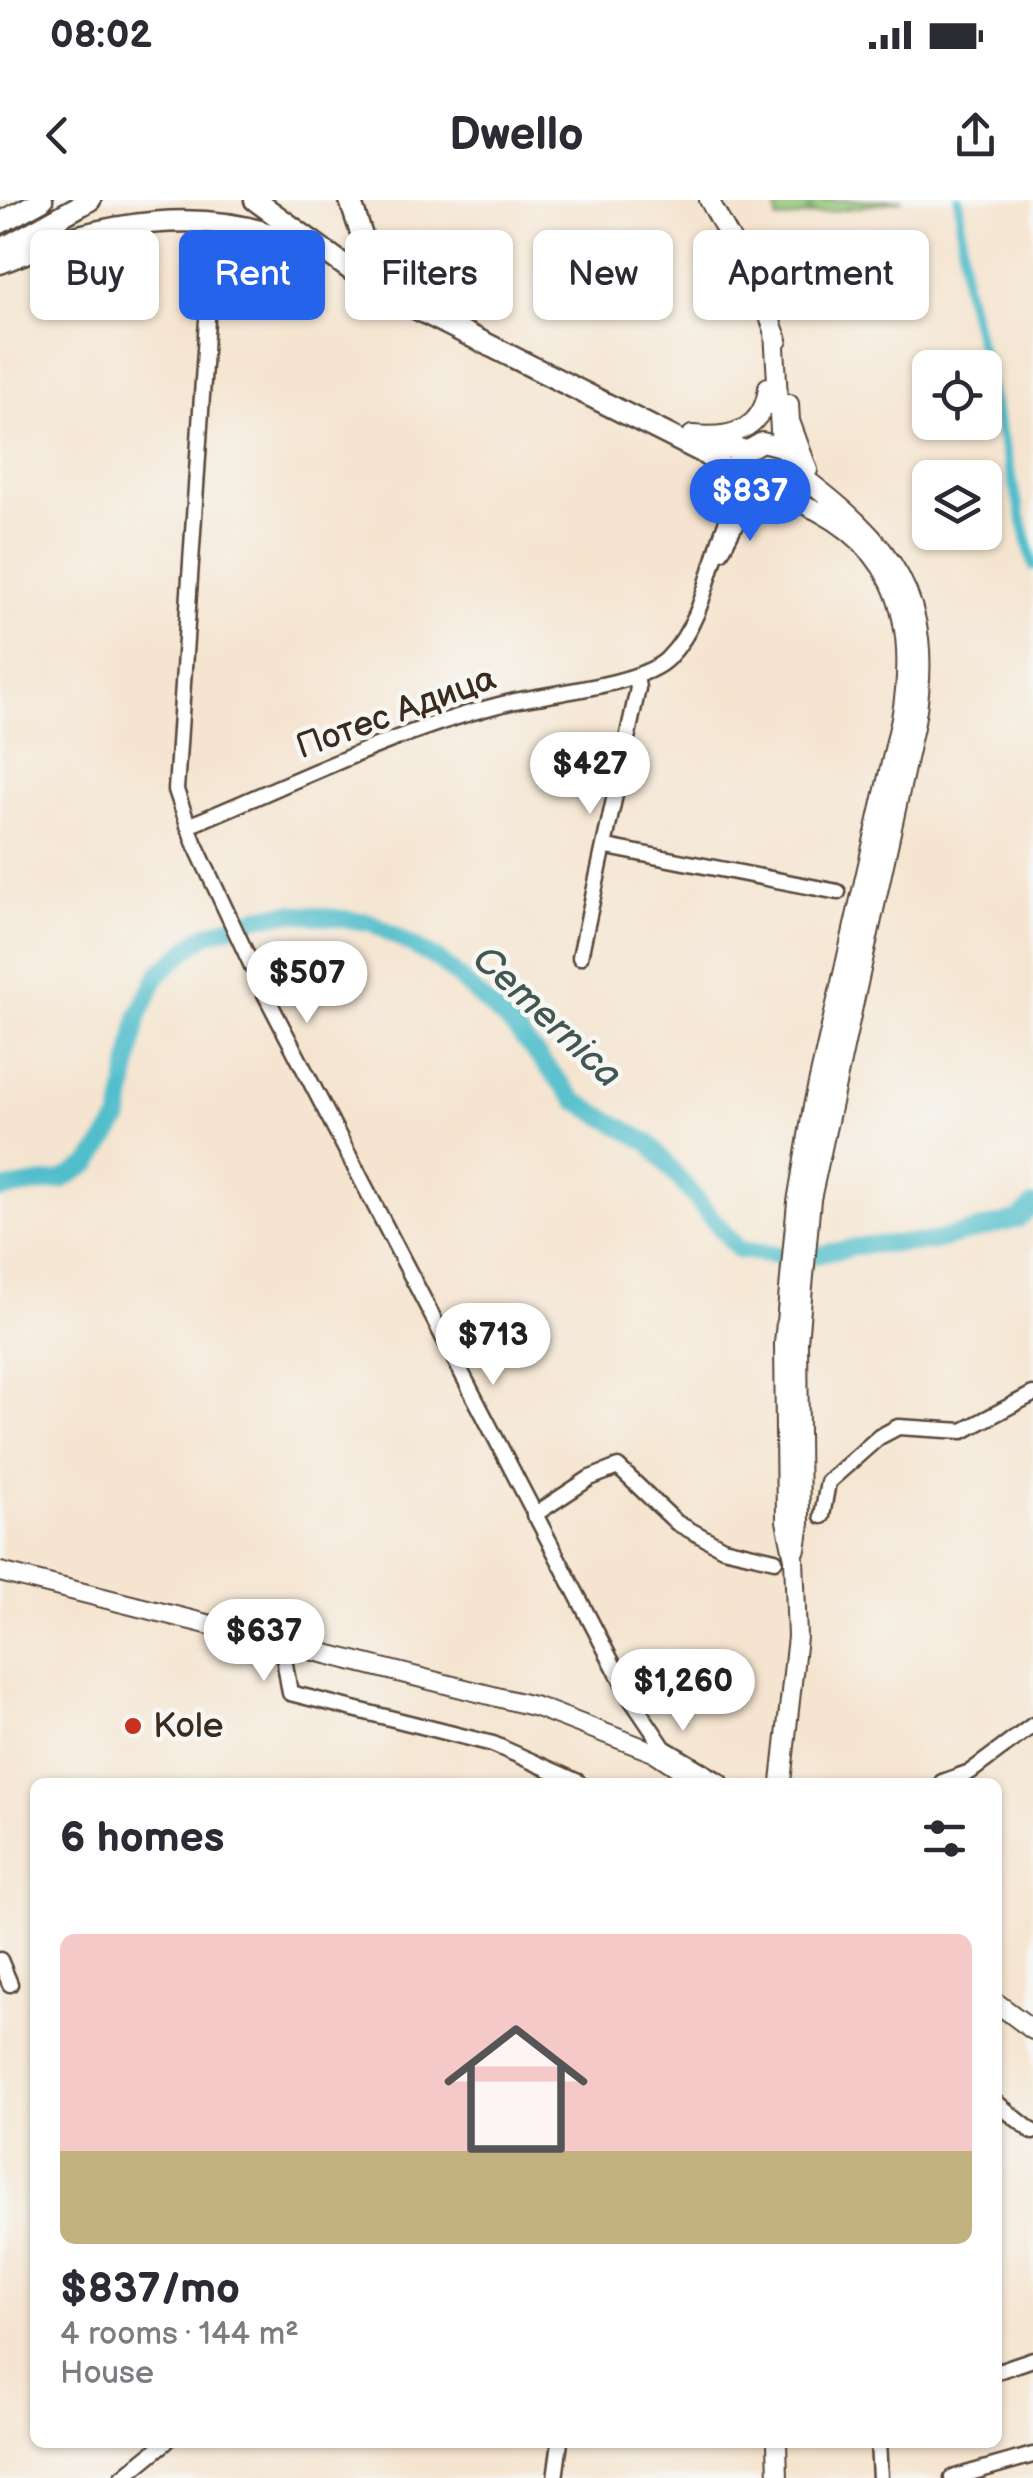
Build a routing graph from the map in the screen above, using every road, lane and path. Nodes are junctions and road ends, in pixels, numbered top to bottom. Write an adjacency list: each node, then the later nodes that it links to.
1 (42, 200): 7 (highway)
2 (90, 200): 10 (highway)
3 (255, 200): 12 (highway)
4 (274, 200): 11 (highway)
5 (350, 200): 8 (highway)
6 (709, 200): 9 (main road)
7 (0, 222)
8 (360, 230)
9 (725, 230)
10 (0, 250)
11 (345, 257)
12 (345, 261)
13 (0, 263): 14 (highway)
14 (345, 267)
15 (207, 320): 29 (street)
16 (449, 320): 26 (highway)
17 (452, 320): 21 (highway)
18 (766, 320): 21 (main road)
19 (770, 320): 20 (main road)
20 (774, 331): 22 (main road); 25 (main road)
21 (681, 434): 23 (highway)
22 (772, 444): 23 (main road); 24 (main road)
23 (743, 450): 26 (main road)
24 (795, 471): 25 (main road); 27 (main road)
25 (813, 484): 33 (main road)
26 (744, 489): 27 (main road); 28 (street)
27 (783, 496): 33 (main road)
28 (636, 676): 29 (street, Потес Адица); 30 (street)
29 (188, 826): 35 (street)
30 (607, 847): 31 (street); 32 (street)
31 (838, 892)
32 (580, 957)
33 (804, 1200): 46 (main road)
34 (1033, 1394): 36 (street)
35 (534, 1515): 37 (street); 41 (street)
36 (822, 1516)
37 (775, 1560)
38 (0, 1572): 39 (main road)
39 (281, 1642): 41 (main road); 42 (street)
40 (1033, 1724): 47 (street)
41 (656, 1751): 43 (main road); 44 (main road); 45 (street)
42 (569, 1778)
43 (683, 1778)
44 (694, 1778)
45 (713, 1778)
46 (781, 1778)
47 (953, 1778)
48 (0, 1960): 49 (street)
49 (10, 1984)
50 (1002, 2007): 51 (main road)
51 (1033, 2030)
52 (1002, 2107): 53 (street)
53 (1033, 2132)
54 (1033, 2359): 55 (street)
55 (1002, 2369)
56 (159, 2448): 61 (street)
57 (559, 2448): 62 (street)
58 (776, 2448): 63 (main road)
59 (878, 2448): 64 (street)
60 (1033, 2455): 65 (street)
61 (122, 2478)
62 (555, 2478)
63 (778, 2478)
64 (880, 2478)
65 (952, 2478)

